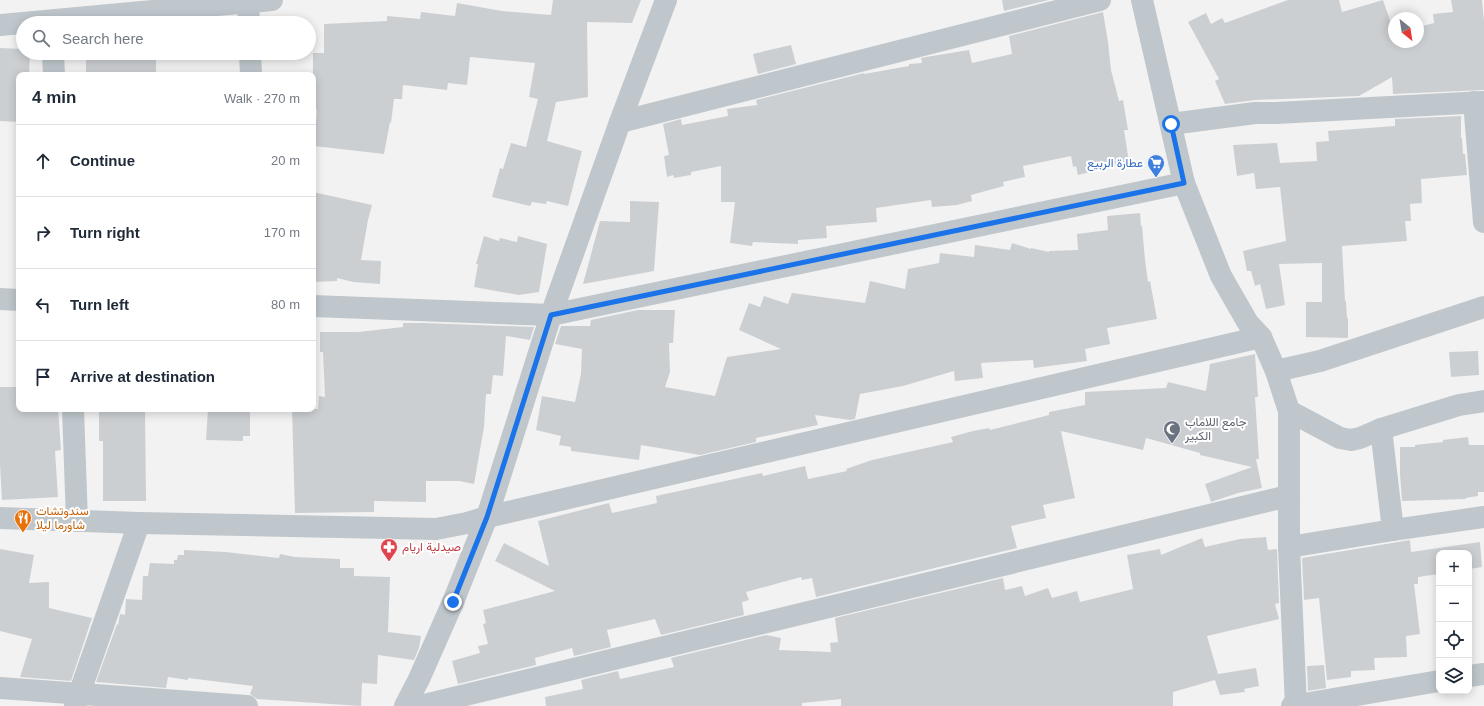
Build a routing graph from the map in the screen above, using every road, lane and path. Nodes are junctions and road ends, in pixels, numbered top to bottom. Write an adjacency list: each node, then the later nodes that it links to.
1 (272, 0): 5 (street)
2 (666, 0): 15 (street)
3 (1100, 0): 15 (street)
4 (1142, 0): 16 (street)
5 (248, 2): 6 (street); 7 (street)
6 (103, 16)
7 (249, 16)
8 (16, 23): 9 (street)
9 (0, 24)
10 (53, 60): 12 (street)
11 (250, 60): 13 (street)
12 (54, 72)
13 (251, 72)
14 (1479, 102): 16 (street); 18 (street)
15 (620, 122): 23 (street)
16 (1171, 124): 17 (street)
17 (1184, 183): 23 (street); 24 (street)
18 (1484, 222)
19 (0, 299): 20 (street)
20 (16, 300)
21 (316, 306): 23 (street)
22 (1484, 308): 25 (street)
23 (551, 315): 31 (street)
24 (1261, 337): 25 (street); 31 (street)
25 (1276, 371): 27 (street)
26 (1484, 401): 29 (street)
27 (1289, 411): 29 (street); 30 (street)
28 (73, 412): 34 (street)
29 (1382, 429): 36 (street)
30 (1288, 496): 37 (street); 45 (street)
31 (487, 517): 35 (street); 44 (street)
32 (0, 518): 34 (street)
33 (1484, 518): 36 (street)
34 (77, 521): 35 (street)
35 (139, 523): 42 (street)
36 (1393, 530): 37 (street)
37 (1289, 547): 46 (street)
38 (1484, 674): 39 (street)
39 (1472, 676)
40 (1436, 682): 46 (street)
41 (0, 688): 42 (street)
42 (77, 700): 43 (street)
43 (247, 706)
44 (405, 706)
45 (420, 706)
46 (1295, 706)

